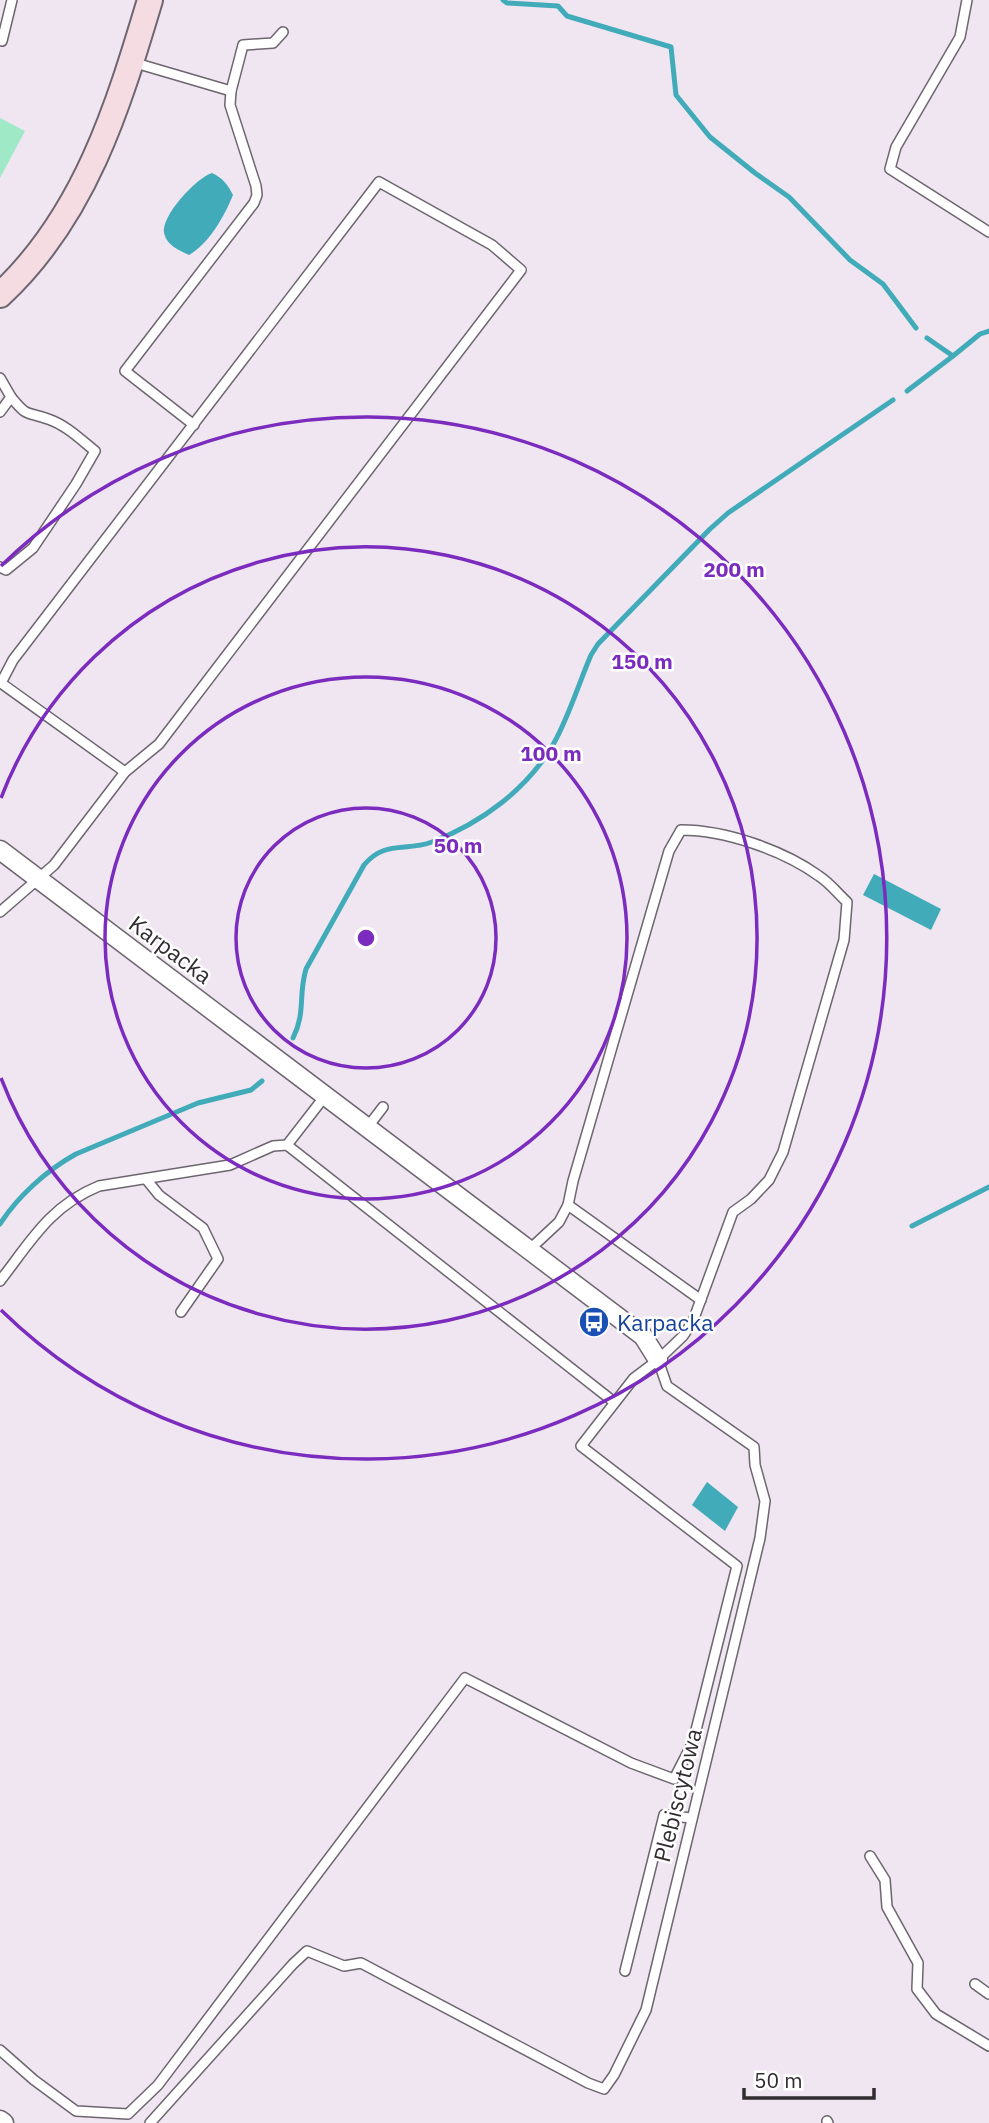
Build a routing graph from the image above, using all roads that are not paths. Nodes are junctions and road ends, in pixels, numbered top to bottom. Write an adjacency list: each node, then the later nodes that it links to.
1 (12, 0): 5 (lane)
2 (150, 0): 6 (street)
3 (967, 0): 8 (lane)
4 (284, 32): 7 (lane)
5 (2, 41)
6 (131, 62): 7 (lane); 9 (street)
7 (231, 90): 13 (lane)
8 (989, 232)
9 (0, 295)
10 (0, 378): 11 (lane)
11 (11, 397): 12 (lane); 14 (lane)
12 (0, 412)
13 (194, 425): 15 (lane); 15 (lane)
14 (0, 567)
15 (125, 772): 17 (lane)
16 (0, 850): 17 (street, Karpacka)
17 (38, 879): 18 (lane); 19 (street, Karpacka)
18 (0, 912)
19 (325, 1096): 21 (street, Karpacka); 22 (lane)
20 (383, 1107): 21 (lane)
21 (367, 1128): 25 (street, Karpacka)
22 (287, 1145): 23 (lane); 30 (lane)
23 (146, 1179): 26 (lane); 28 (lane)
24 (568, 1205): 25 (lane); 27 (lane); 27 (lane)
25 (529, 1251): 29 (street, Karpacka)
26 (0, 1281)
27 (701, 1300): 29 (lane)
28 (181, 1312)
29 (658, 1360): 30 (lane); 31 (lane, Karpacka)
30 (614, 1402): 38 (lane)
31 (765, 1501): 32 (lane, Plebiscytowa)
32 (691, 1818): 34 (lane); 39 (lane, Plebiscytowa)
33 (870, 1856): 37 (lane)
34 (625, 1971)
35 (975, 1984): 36 (lane)
36 (989, 1994)
37 (989, 2046)
38 (0, 2050)
39 (150, 2123)

